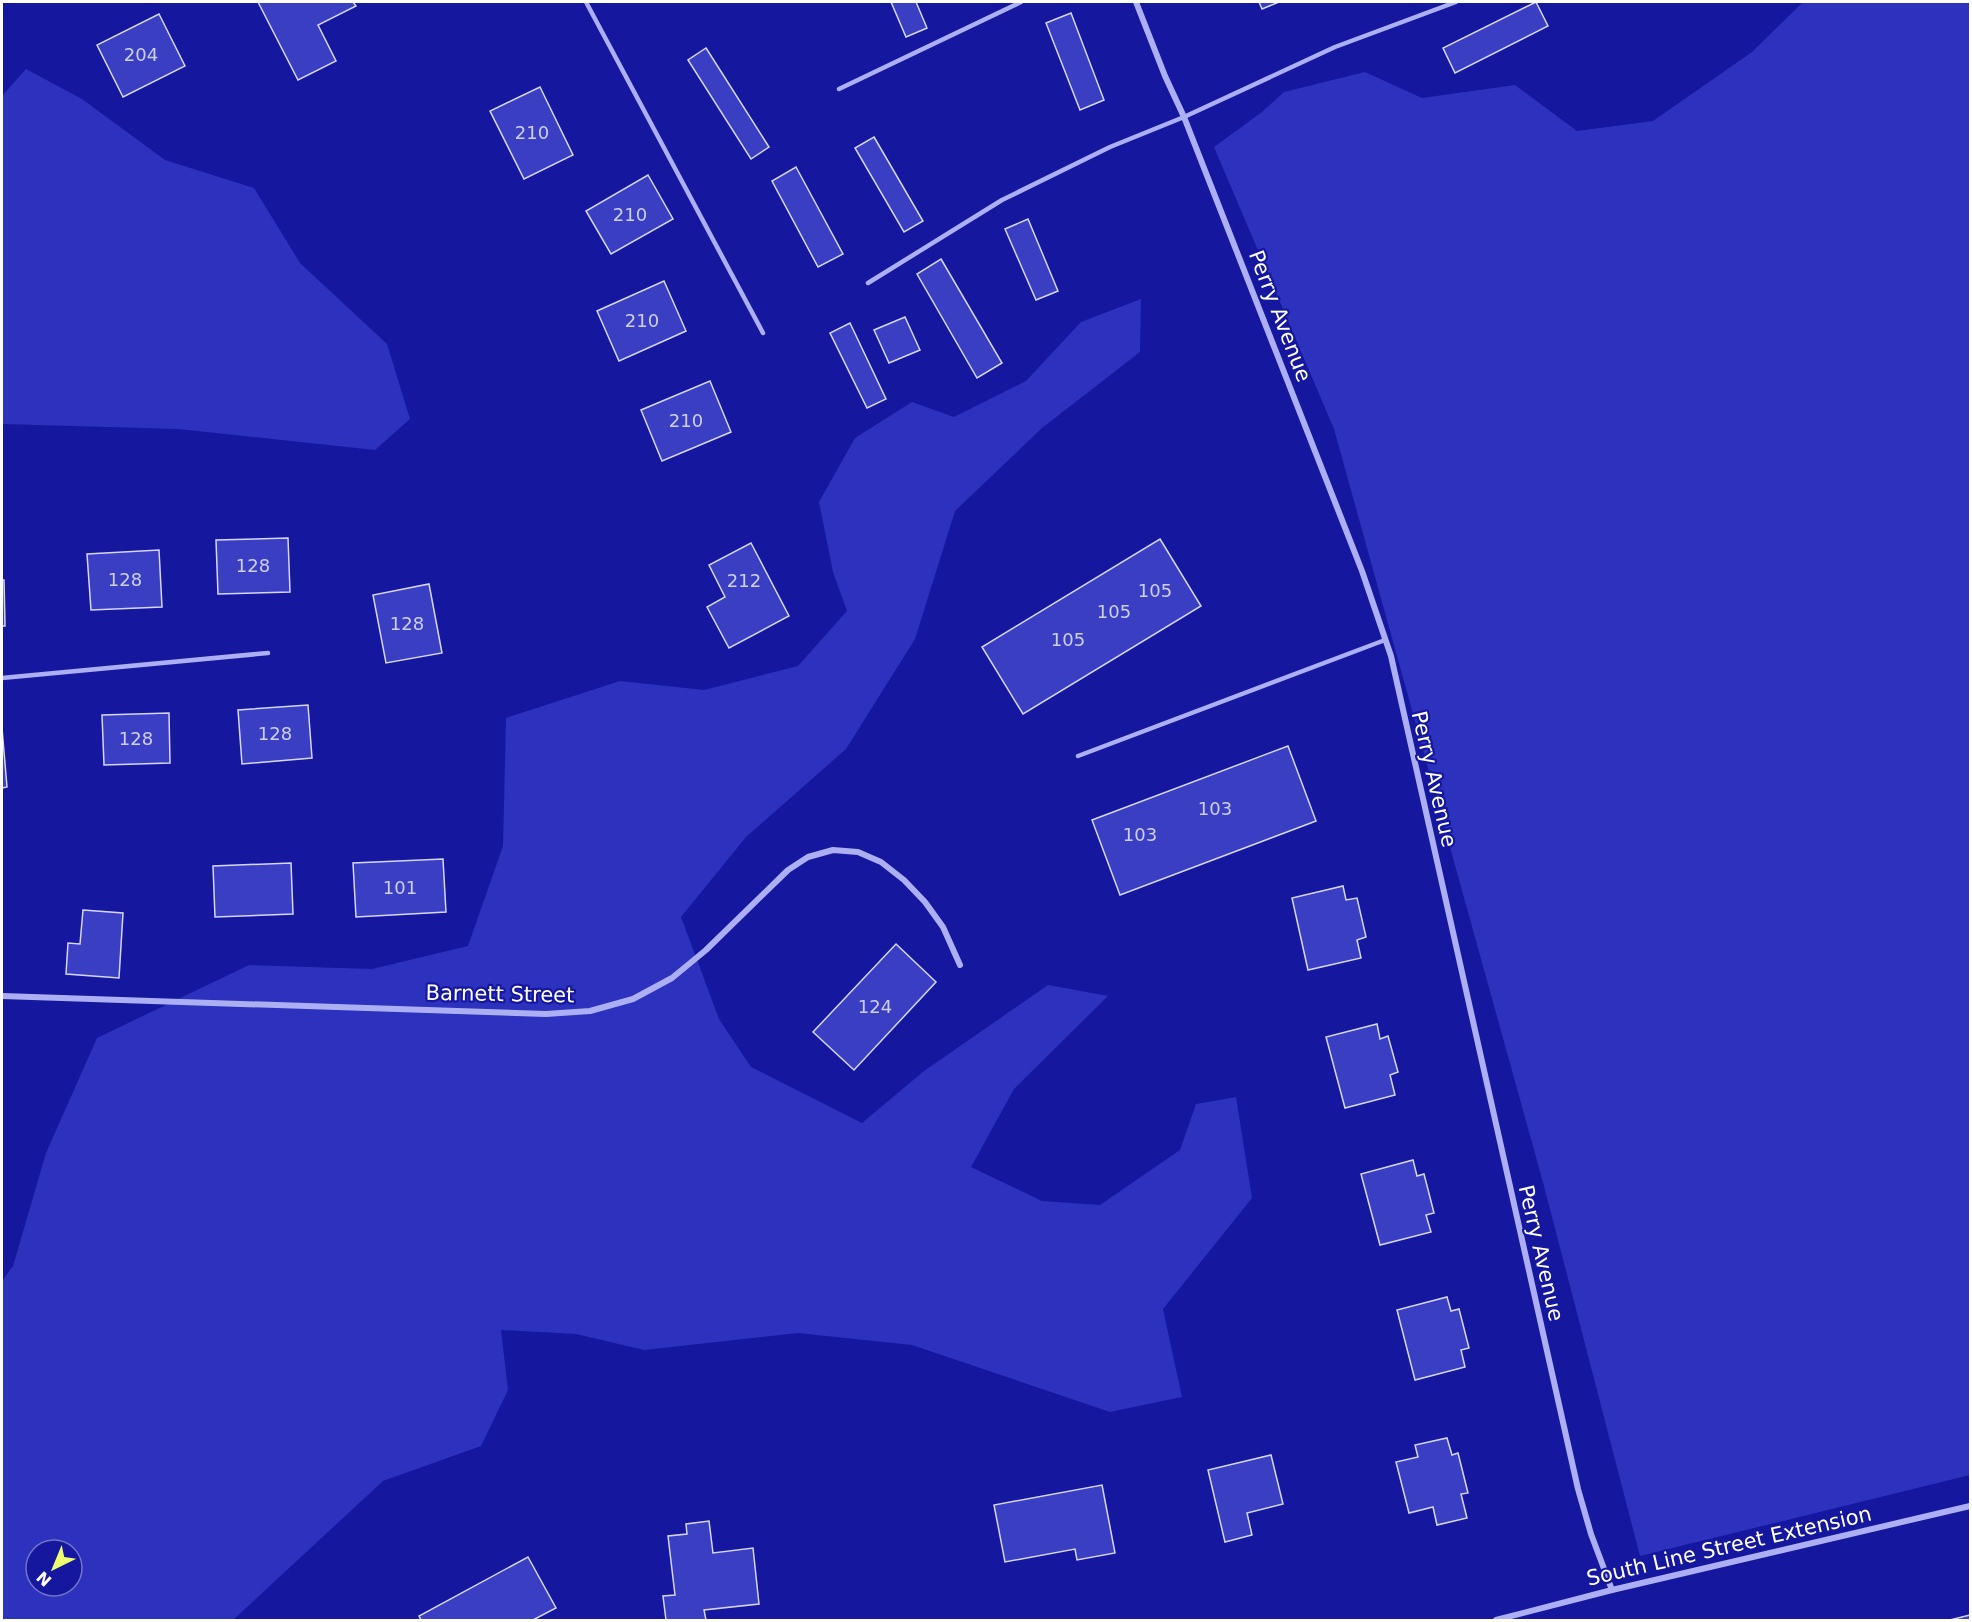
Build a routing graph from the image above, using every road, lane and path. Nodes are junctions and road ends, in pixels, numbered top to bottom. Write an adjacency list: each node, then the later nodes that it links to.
1 (586, 2): 8 (lane)
2 (1021, 2): 5 (lane)
3 (1136, 2): 6 (street, Perry Avenue)
4 (1456, 2): 6 (lane)
5 (839, 89)
6 (1184, 117): 7 (lane); 9 (street, Perry Avenue)
7 (868, 284)
8 (763, 333)
9 (1385, 640): 12 (lane); 16 (street, Perry Avenue)
10 (268, 653): 11 (lane)
11 (2, 678)
12 (1078, 756)
13 (960, 965): 14 (street, Barnett Street)
14 (2, 996)
15 (1971, 1506): 16 (street, South Line Street Extension)
16 (1612, 1590): 17 (street, South Line Street Extension)
17 (1496, 1620)

